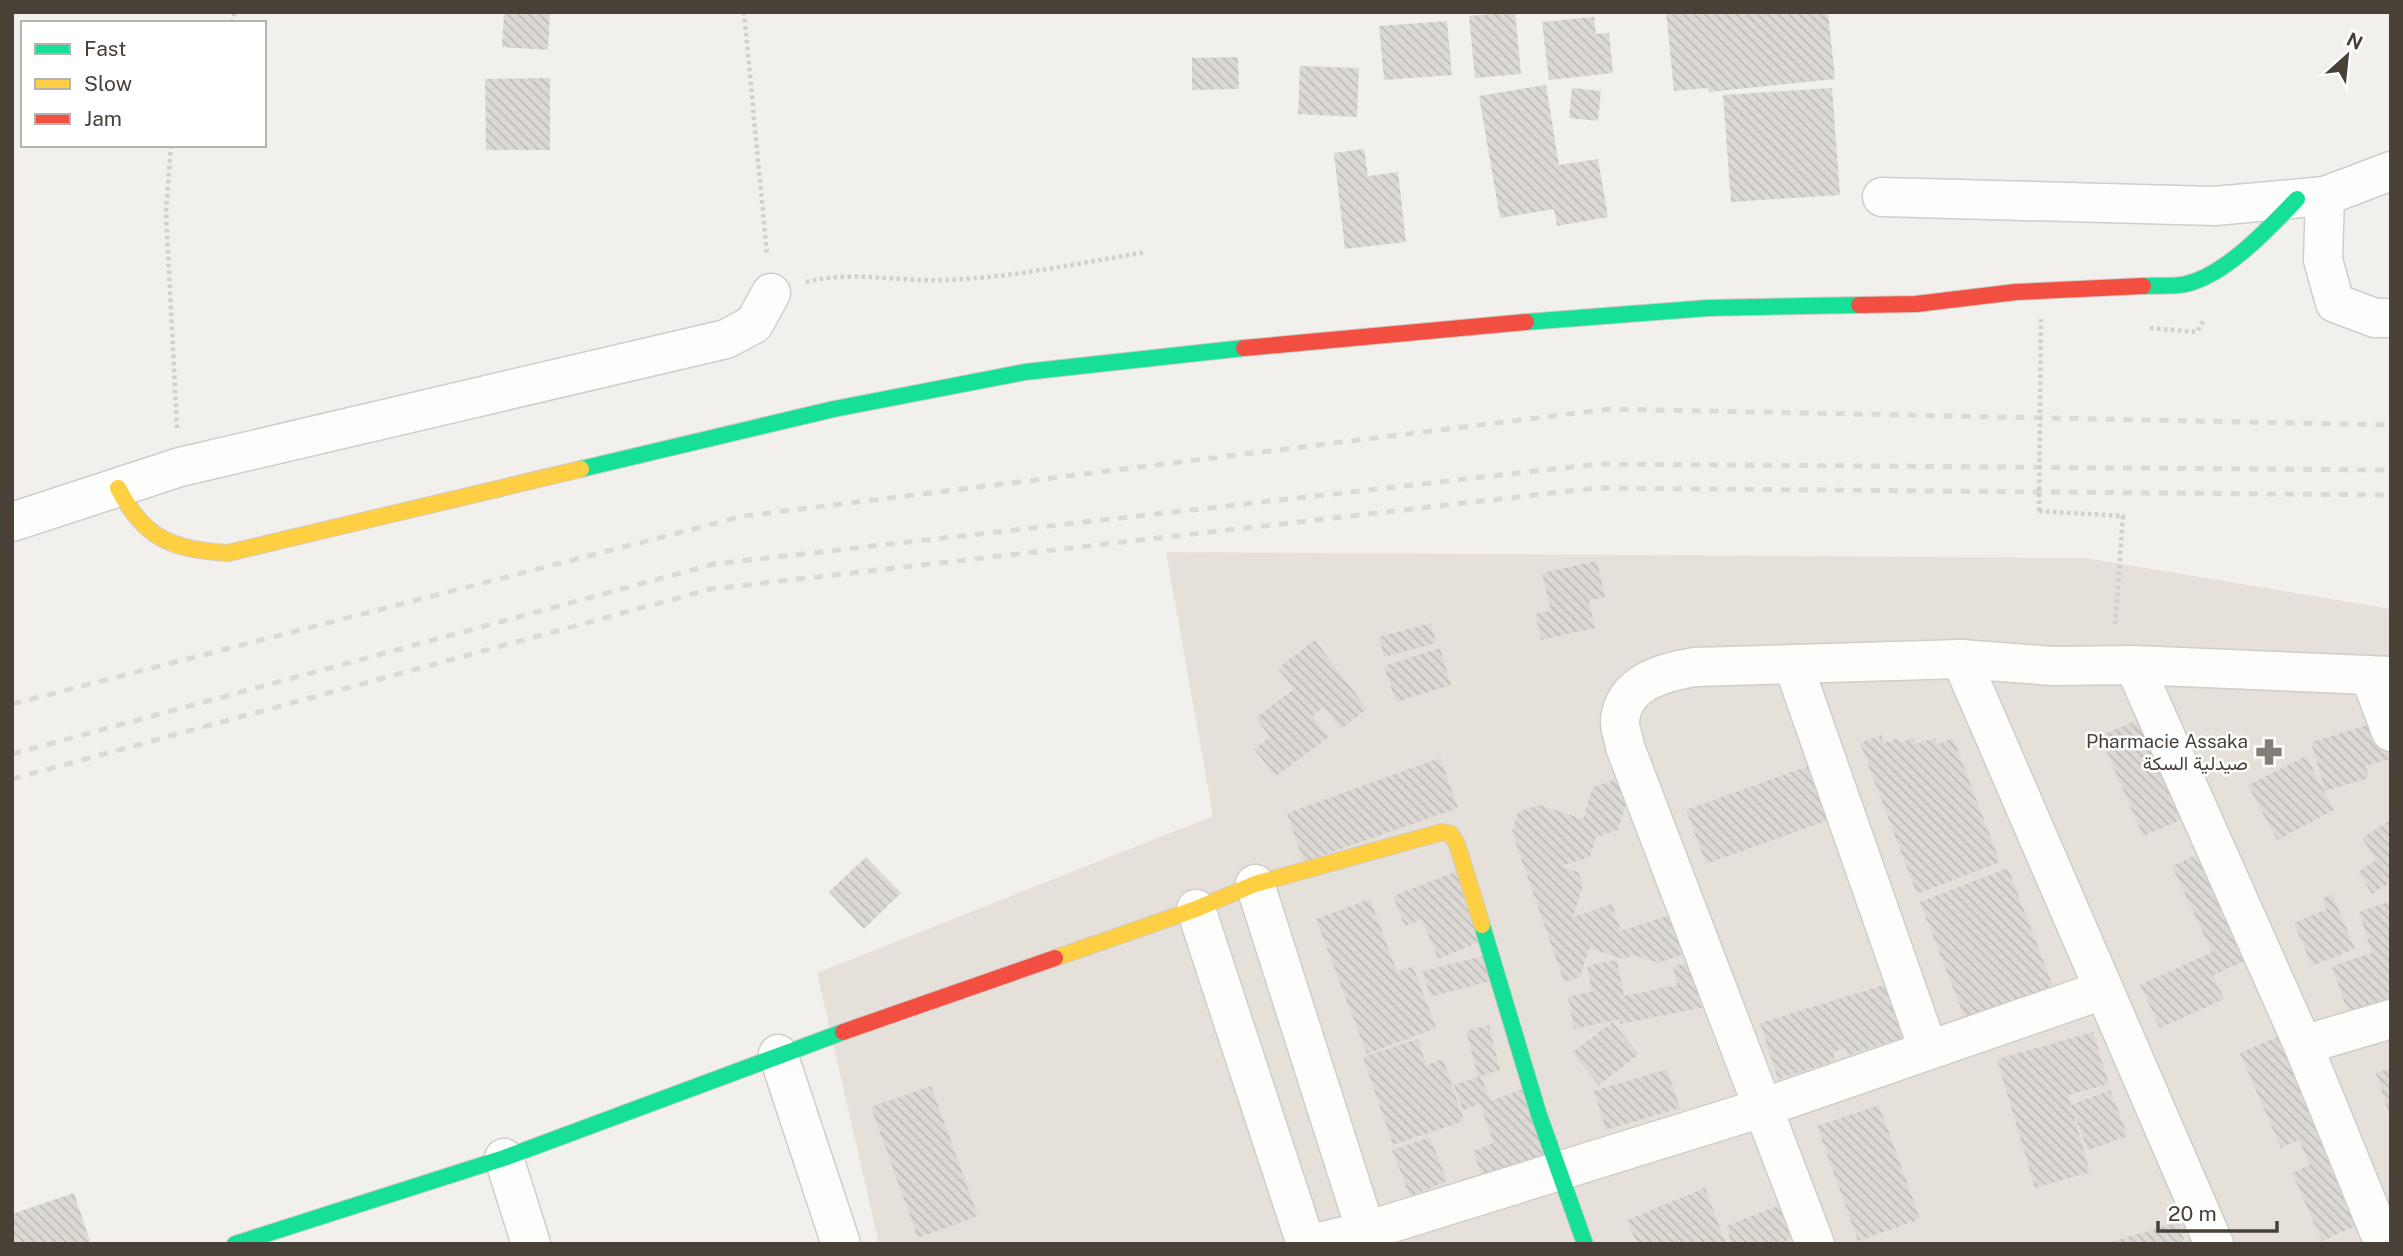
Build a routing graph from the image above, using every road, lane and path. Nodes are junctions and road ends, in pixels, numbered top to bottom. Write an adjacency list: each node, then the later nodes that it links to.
1 (744, 12): 7 (path)
2 (171, 147): 10 (path)
3 (2391, 171): 5 (street)
4 (1882, 197): 5 (street)
5 (2311, 197): 8 (street); 11 (street)
6 (1146, 252): 7 (path)
7 (771, 293): 10 (street)
8 (2391, 318)
9 (2041, 319): 15 (path, bridge)
10 (180, 467): 11 (street)
11 (118, 488): 12 (street)
12 (12, 522)
13 (1961, 659): 14 (street); 15 (street); 20 (street)
14 (1793, 664): 23 (street); 25 (street)
15 (2123, 665): 16 (street); 22 (street)
16 (2380, 676): 17 (street)
17 (2391, 732)
18 (1255, 884): 19 (street); 27 (street); 28 (street)
19 (1196, 909): 24 (street); 32 (street)
20 (2103, 990): 23 (street); 35 (street)
21 (2391, 1019): 22 (street)
22 (2303, 1045): 36 (street)
23 (1928, 1049): 25 (street)
24 (778, 1054): 26 (street); 31 (street)
25 (1765, 1107): 27 (street); 34 (street)
26 (504, 1158): 29 (street); 30 (street)
27 (1559, 1171): 28 (street); 33 (street)
28 (1368, 1238): 32 (street)
29 (235, 1244)
30 (531, 1244)
31 (841, 1244)
32 (1309, 1244)
33 (1585, 1244)
34 (1815, 1244)
35 (2214, 1244)
36 (2384, 1244)

